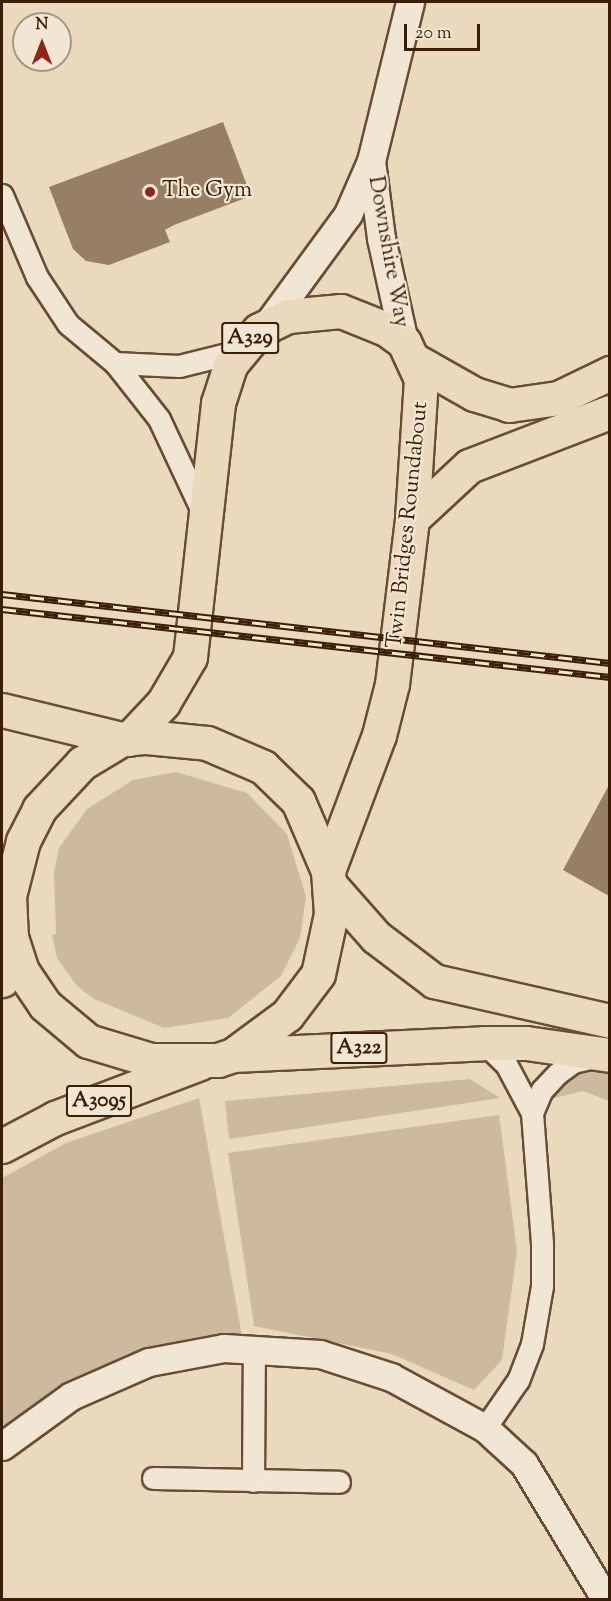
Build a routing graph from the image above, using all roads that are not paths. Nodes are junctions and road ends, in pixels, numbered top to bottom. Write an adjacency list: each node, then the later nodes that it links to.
1 (410, 2): 2 (street, Downshire Way)
2 (371, 162): 4 (street, Downshire Way); 6 (street, Downshire Way)
3 (2, 195): 7 (street)
4 (269, 322): 5 (main road, Twin Bridges Roundabout / A329); 6 (main road, Twin Bridges Roundabout / A329)
5 (239, 351): 7 (street); 11 (main road, Twin Bridges Roundabout / A329)
6 (410, 352): 8 (main road, A329); 10 (main road, Twin Bridges Roundabout)
7 (115, 363): 11 (street)
8 (609, 373)
9 (609, 412): 10 (main road)
10 (412, 519): 15 (main road, Twin Bridges Roundabout)
11 (206, 521): 13 (main road, Twin Bridges Roundabout / A329)
12 (2, 710): 13 (main road)
13 (125, 739): 15 (main road, Twin Bridges Roundabout); 16 (main road, Twin Bridges Roundabout)
14 (2, 862): 16 (main road)
15 (329, 879): 19 (main road); 21 (main road, Twin Bridges Roundabout)
16 (9, 896): 17 (main road, Twin Bridges Roundabout)
17 (11, 938): 18 (main road); 23 (main road, Twin Bridges Roundabout)
18 (2, 980)
19 (609, 1021)
20 (484, 1043): 21 (main road, A322); 22 (main road, A322); 24 (street)
21 (233, 1055): 23 (main road, Twin Bridges Roundabout)
22 (609, 1055): 24 (street)
23 (200, 1063): 25 (main road, A3095)
24 (532, 1113): 27 (street)
25 (2, 1146)
26 (254, 1348): 27 (street); 28 (street); 30 (street)
27 (485, 1428): 32 (street)
28 (2, 1446)
29 (153, 1478): 30 (street)
30 (253, 1480): 31 (street)
31 (339, 1482)
32 (606, 1599)

